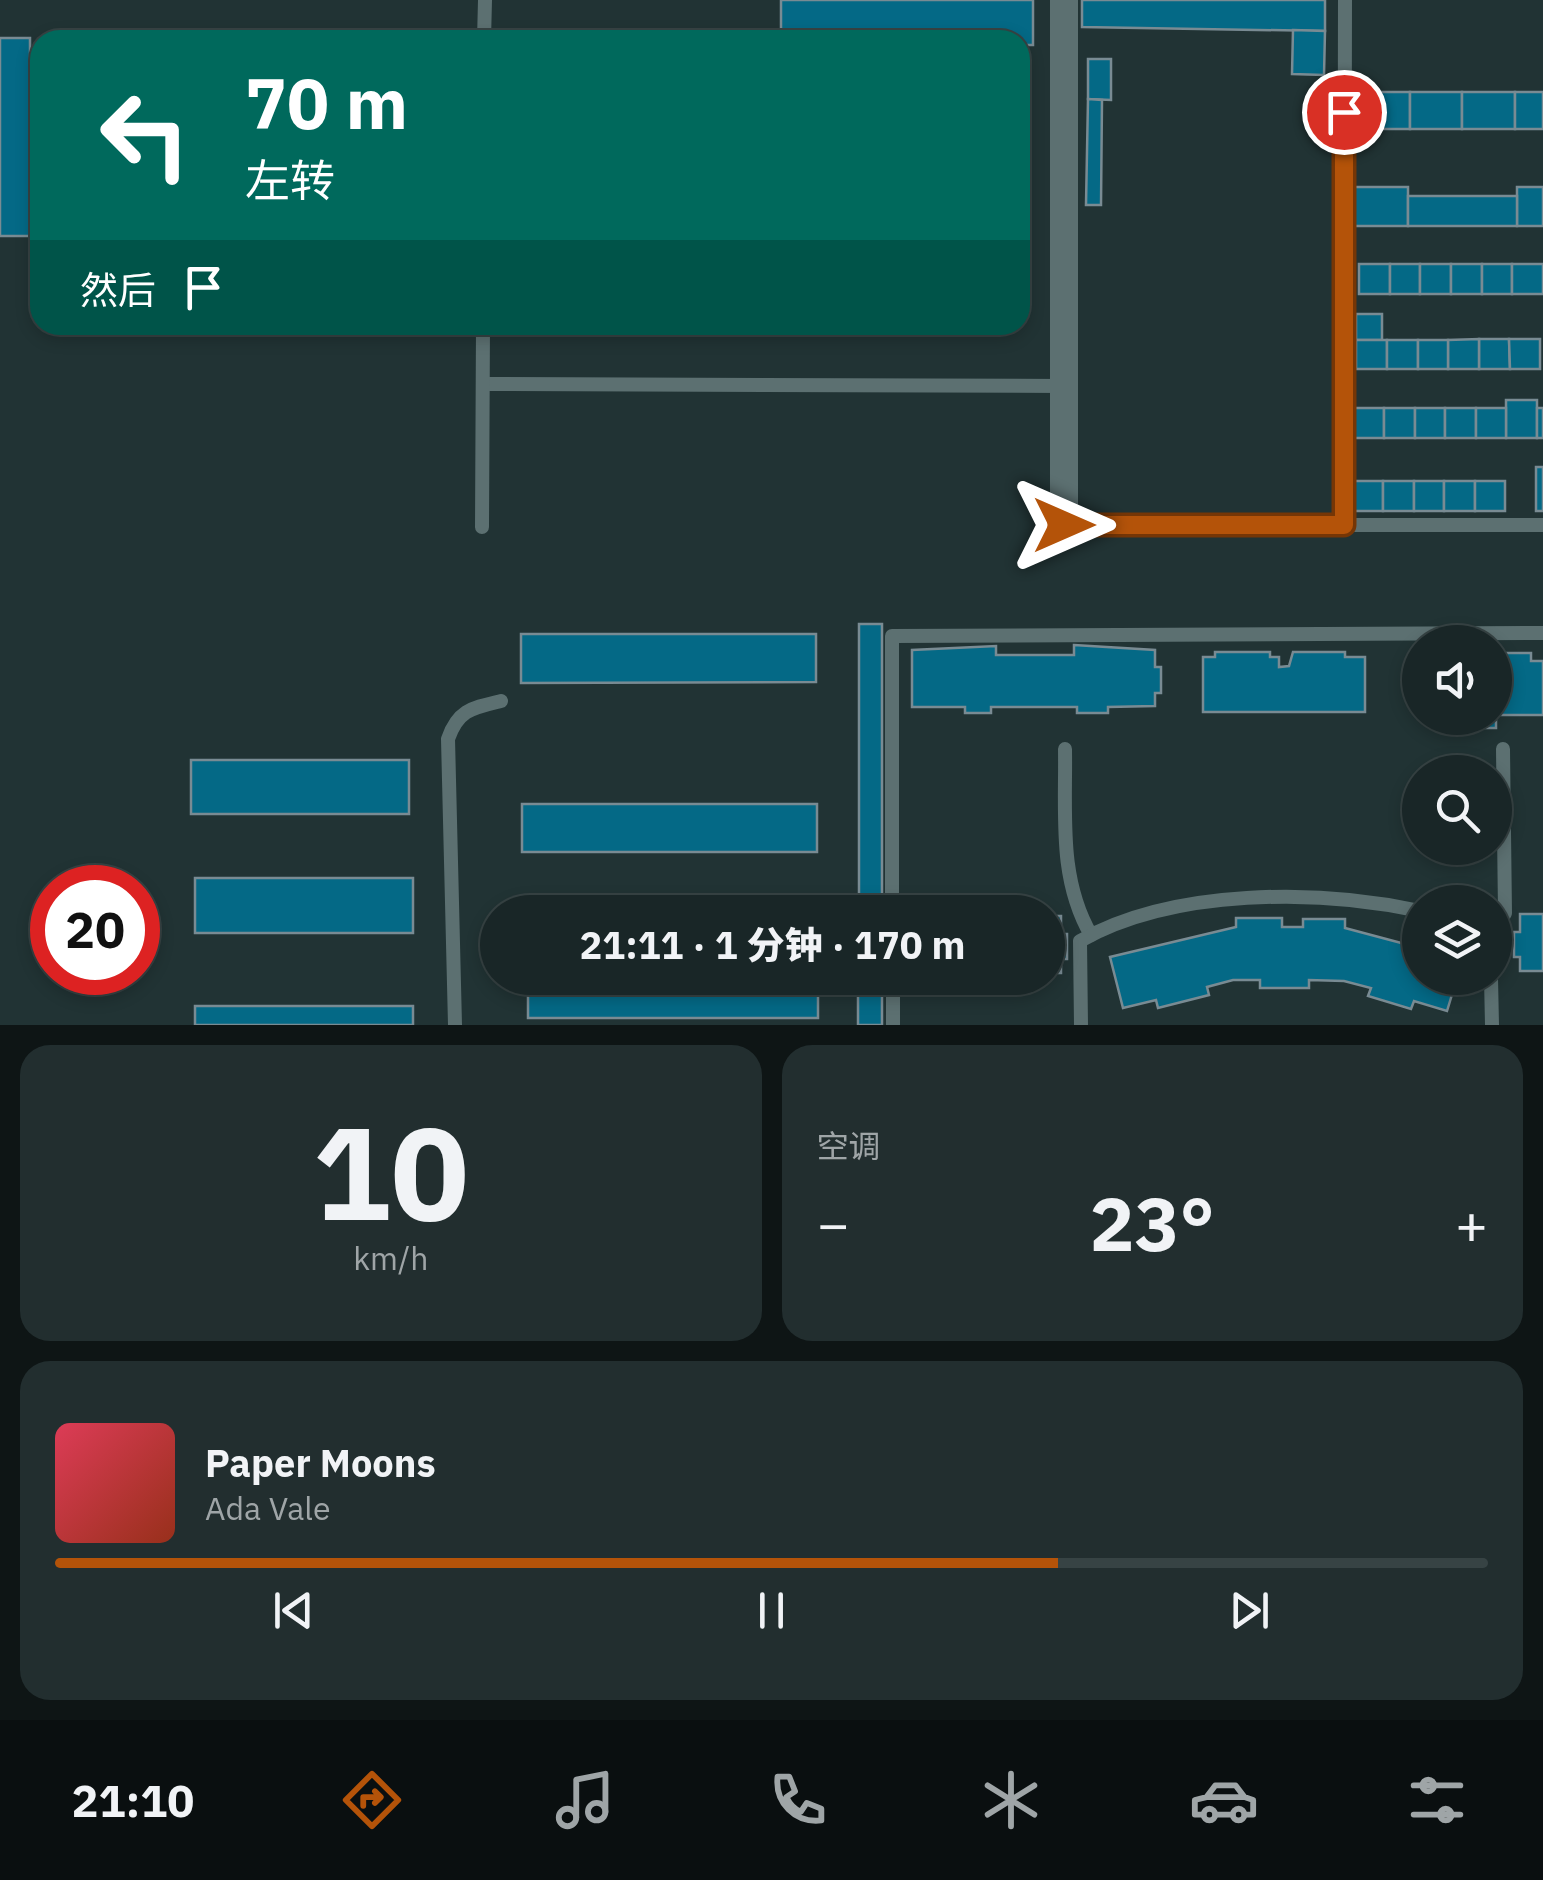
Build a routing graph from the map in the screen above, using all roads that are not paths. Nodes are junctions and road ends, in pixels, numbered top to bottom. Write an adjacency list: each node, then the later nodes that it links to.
1 (484, 0): 4 (lane)
2 (1064, 0): 7 (street)
3 (1345, 0): 9 (lane)
4 (484, 30)
5 (483, 335): 6 (lane)
6 (483, 384): 7 (lane); 11 (lane)
7 (1064, 386): 8 (street)
8 (1064, 525): 9 (lane)
9 (1344, 525): 10 (lane)
10 (1543, 525)
11 (482, 528)
12 (1543, 633): 17 (lane)
13 (501, 701): 22 (lane)
14 (1065, 750): 19 (lane)
15 (1503, 750): 16 (lane)
16 (1505, 885)
17 (892, 895)
18 (1402, 908): 19 (lane)
19 (1091, 935): 24 (lane)
20 (892, 995): 23 (lane)
21 (1491, 995): 25 (lane)
22 (455, 1025)
23 (893, 1025)
24 (1081, 1025)
25 (1492, 1025)

